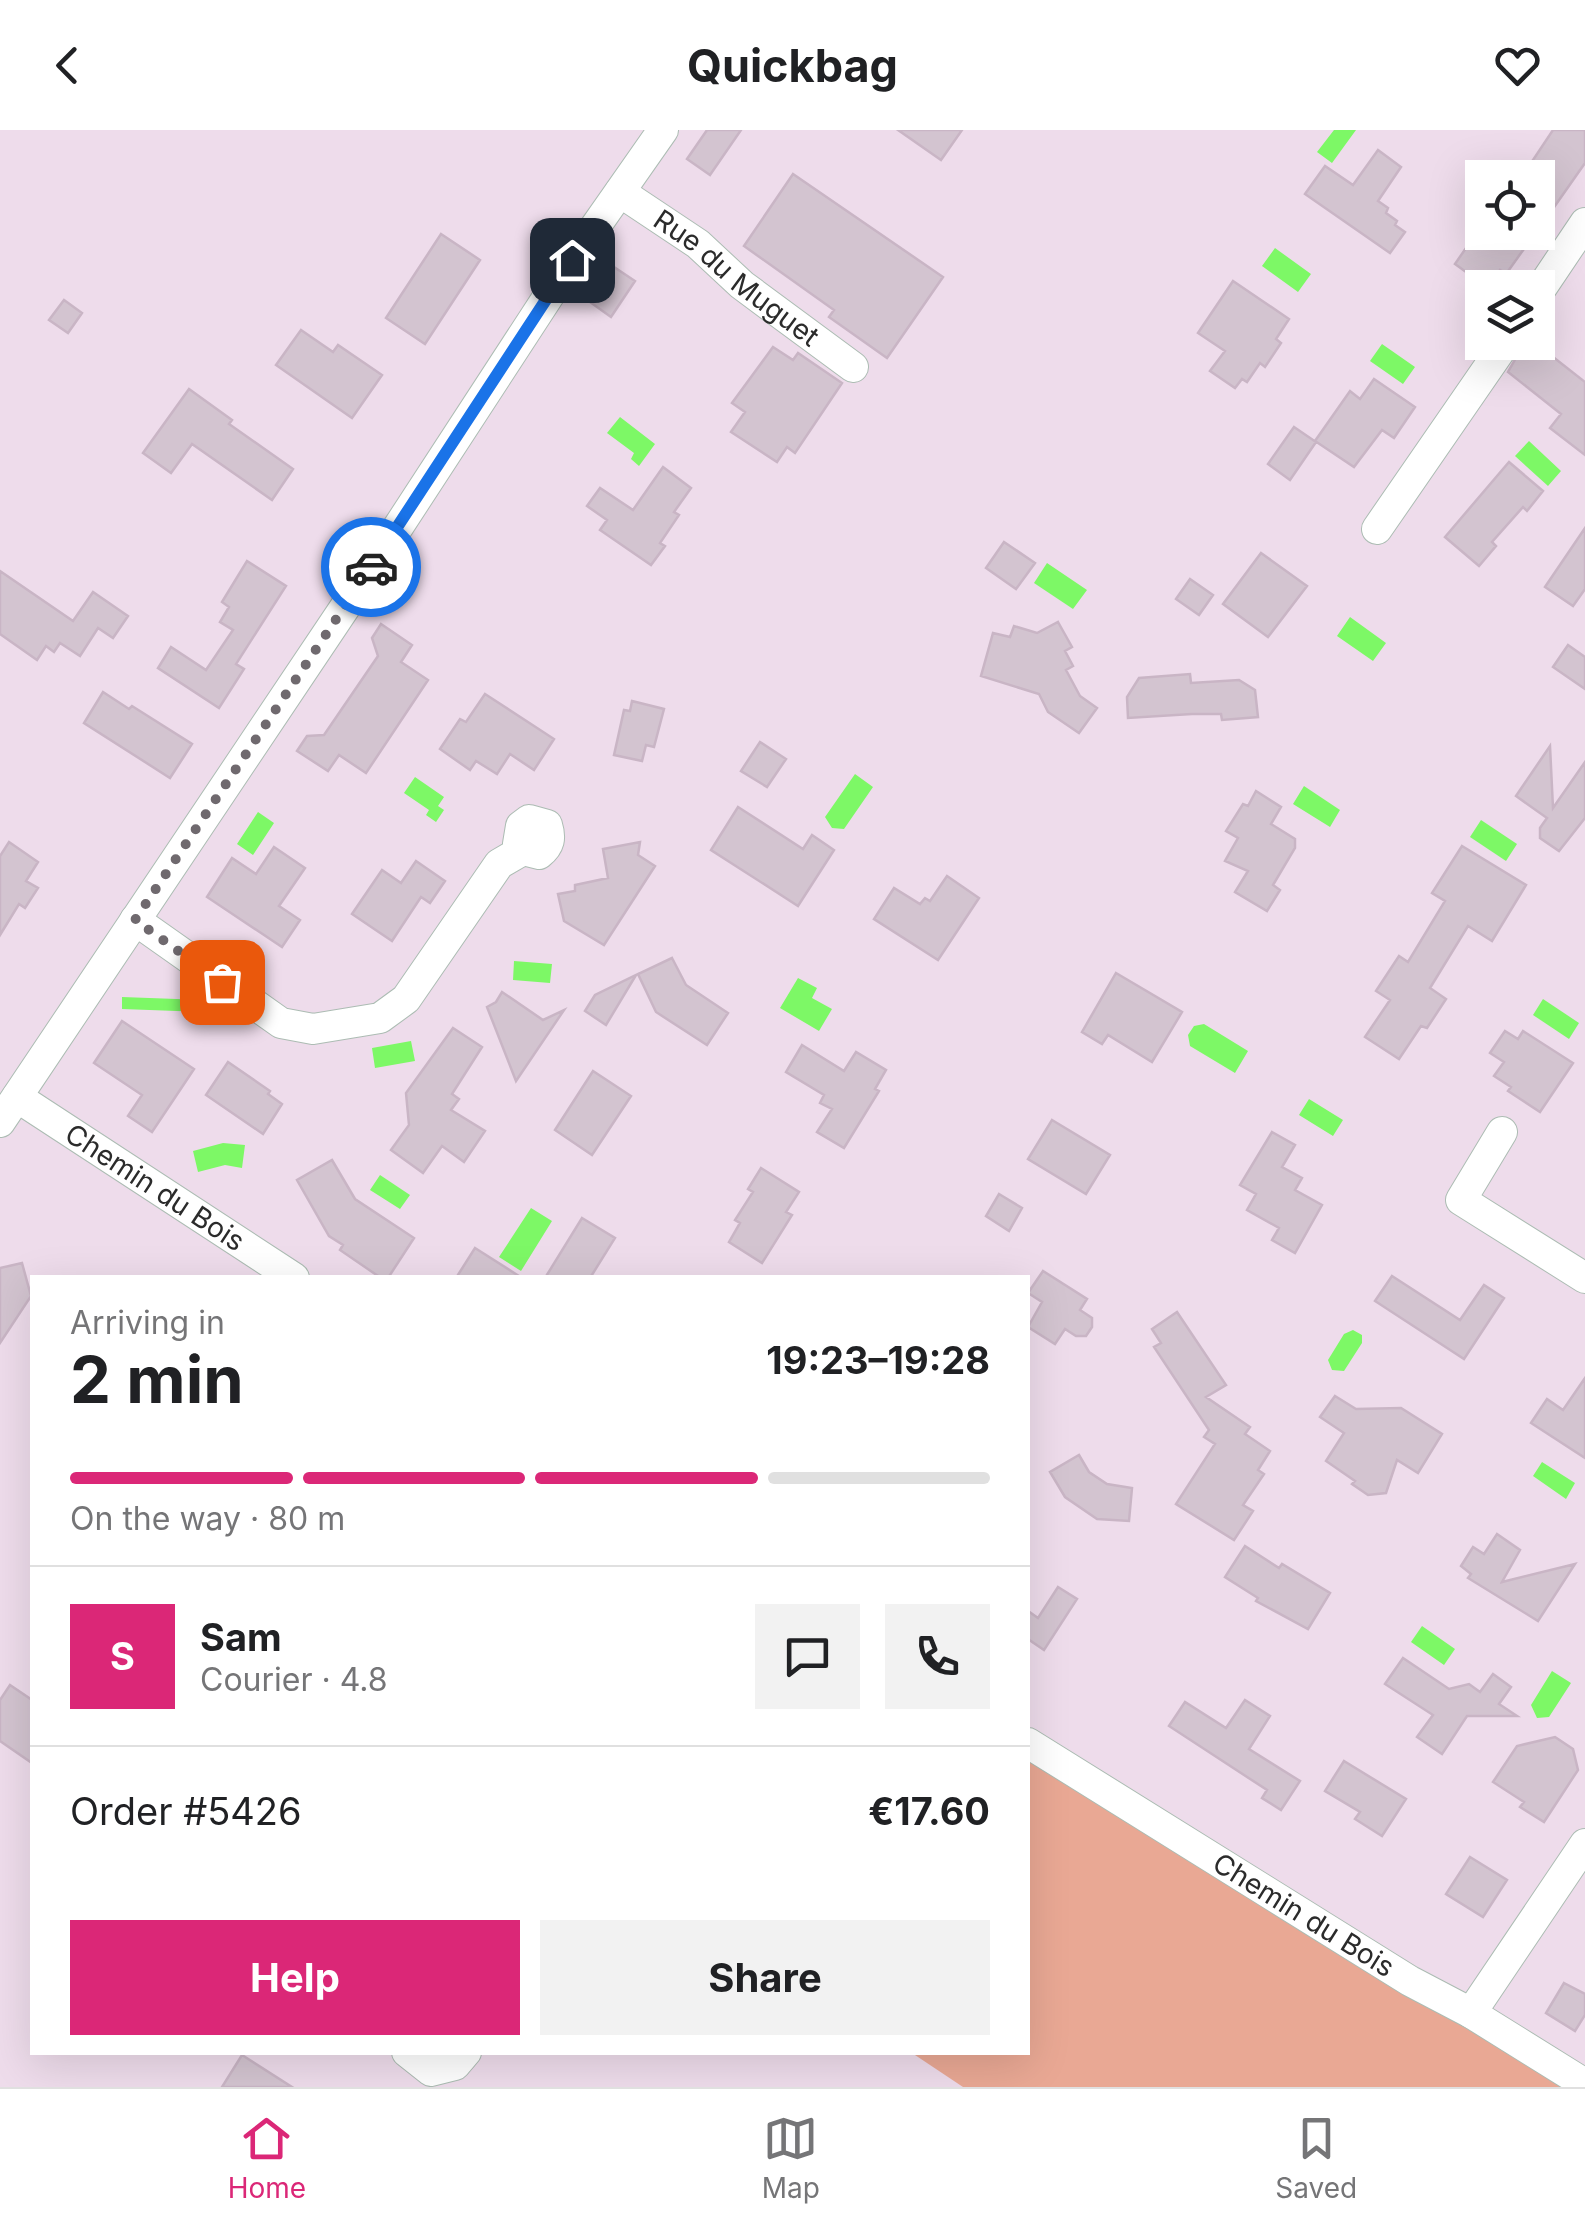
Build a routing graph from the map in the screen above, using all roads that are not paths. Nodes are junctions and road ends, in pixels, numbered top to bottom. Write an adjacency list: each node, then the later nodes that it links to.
1 (663, 130): 2 (street)
2 (620, 192): 6 (street, Rue du Muguet); 9 (street)
3 (1585, 223): 4 (street)
4 (1553, 270)
5 (1493, 360): 7 (street)
6 (853, 367)
7 (1376, 529)
8 (523, 850): 9 (street)
9 (135, 920): 10 (street)
10 (8, 1109): 12 (street, Chemin du Bois)
11 (1502, 1132): 13 (street)
12 (289, 1275)
13 (1585, 1278)
14 (1030, 1743): 16 (street, Chemin du Bois)
15 (1585, 1844): 16 (street)
16 (1471, 2013): 19 (street, Chemin du Bois)
17 (463, 2055): 18 (street)
18 (423, 2070)
19 (1585, 2084)

